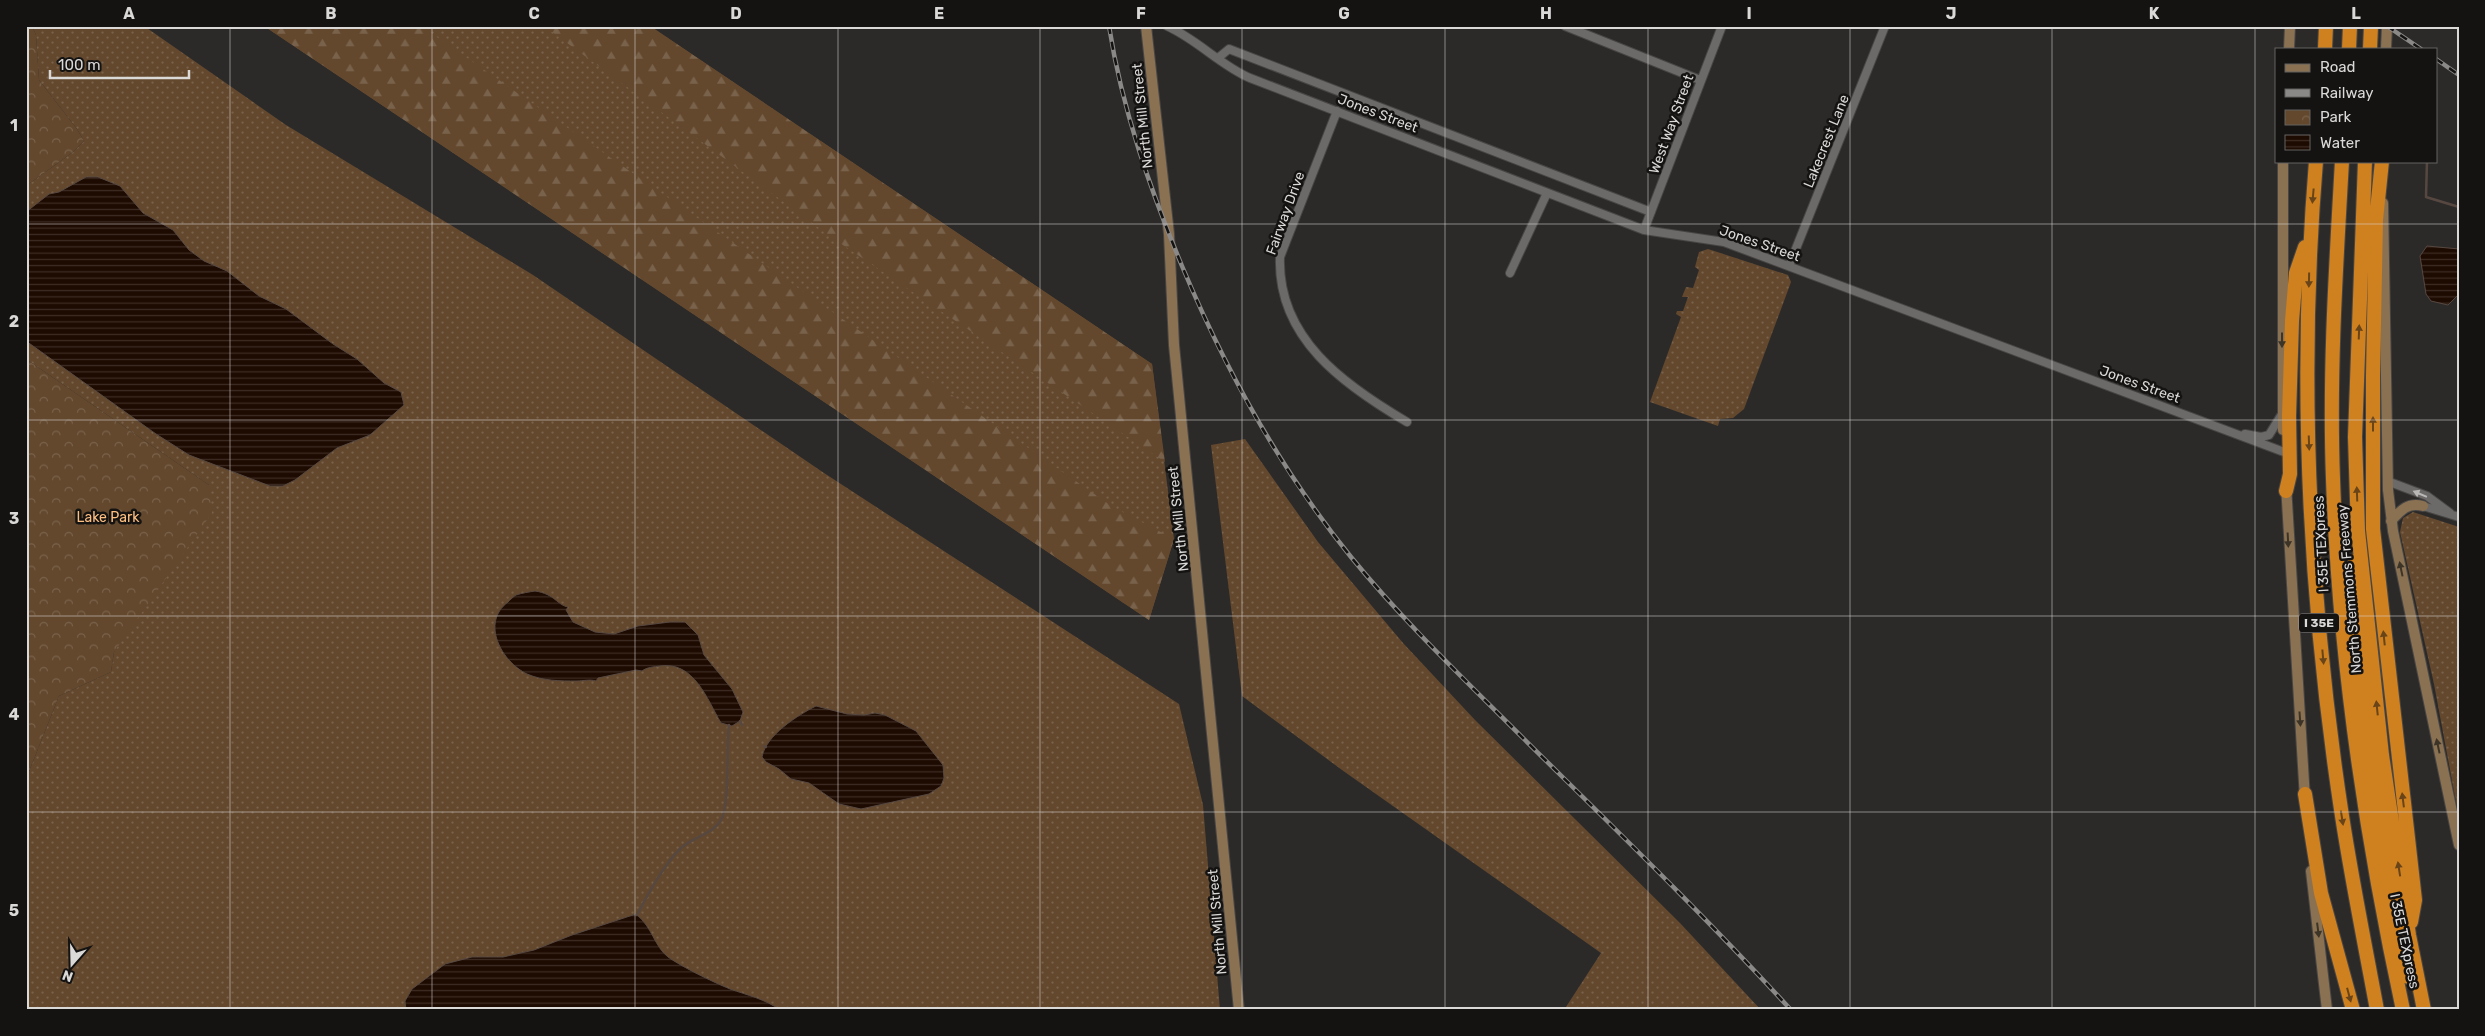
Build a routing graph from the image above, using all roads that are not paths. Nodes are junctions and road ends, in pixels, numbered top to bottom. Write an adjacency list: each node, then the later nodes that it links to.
1 (1146, 26): 45 (main road, North Mill Street)
2 (1168, 26): 16 (street, Jones Street)
3 (1565, 26): 17 (street)
4 (1722, 26): 17 (street, West Way Street)
5 (1885, 26): 29 (street, Lakecrest Lane)
6 (2290, 26): 11 (main road)
7 (2326, 26): 12 (highway)
8 (2350, 26): 13 (highway)
9 (2371, 26): 14 (highway)
10 (2387, 26): 15 (main road)
11 (2289, 48)
12 (2325, 48)
13 (2349, 48)
14 (2370, 48)
15 (2386, 48)
16 (1218, 58): 18 (street, Jones Street); 26 (street, Jones Street)
17 (1700, 80): 26 (street, West Way Street)
18 (1337, 110): 25 (street, Jones Street); 32 (street, Fairway Drive)
19 (2283, 162): 31 (main road, one-way to 31)
20 (2316, 162): 28 (highway, I 35E, one-way to 28)
21 (2342, 162): 49 (highway, I 35E TEXpress)
22 (2365, 162): 41 (highway, North Stemmons Freeway, one-way to 22)
23 (2382, 162): 35 (main road)
24 (2382, 162): 44 (highway, one-way to 24)
25 (1547, 193): 27 (street, Jones Street); 30 (street)
26 (1651, 212): 27 (street, West Way Street)
27 (1644, 230): 29 (street, Jones Street)
28 (2310, 232): 36 (highway); 48 (highway, I 35E, one-way to 48)
29 (1789, 266): 33 (street, Jones Street)
30 (1510, 273)
31 (2282, 414): 33 (street, Jones Street); 34 (main road)
32 (1407, 422)
33 (2238, 433): 34 (street, Jones Street)
34 (2284, 452): 36 (main road)
35 (2387, 481): 38 (street, one-way to 35); 40 (main road)
36 (2286, 491): 42 (main road, one-way to 42)
37 (2423, 506): 38 (street); 40 (main road)
38 (2450, 513): 39 (street)
39 (2459, 517)
40 (2391, 521): 43 (main road, one-way to 40)
41 (2358, 531): 44 (highway, North Stemmons Freeway, one-way to 41); 50 (highway)
42 (2305, 794): 46 (main road, one-way to 46); 47 (highway, one-way to 47)
43 (2459, 845)
44 (2409, 935): 51 (highway, North Stemmons Freeway)
45 (1239, 1010)
46 (2327, 1010)
47 (2353, 1010)
48 (2377, 1010)
49 (2403, 1010)
50 (2414, 1010)
51 (2424, 1010)

